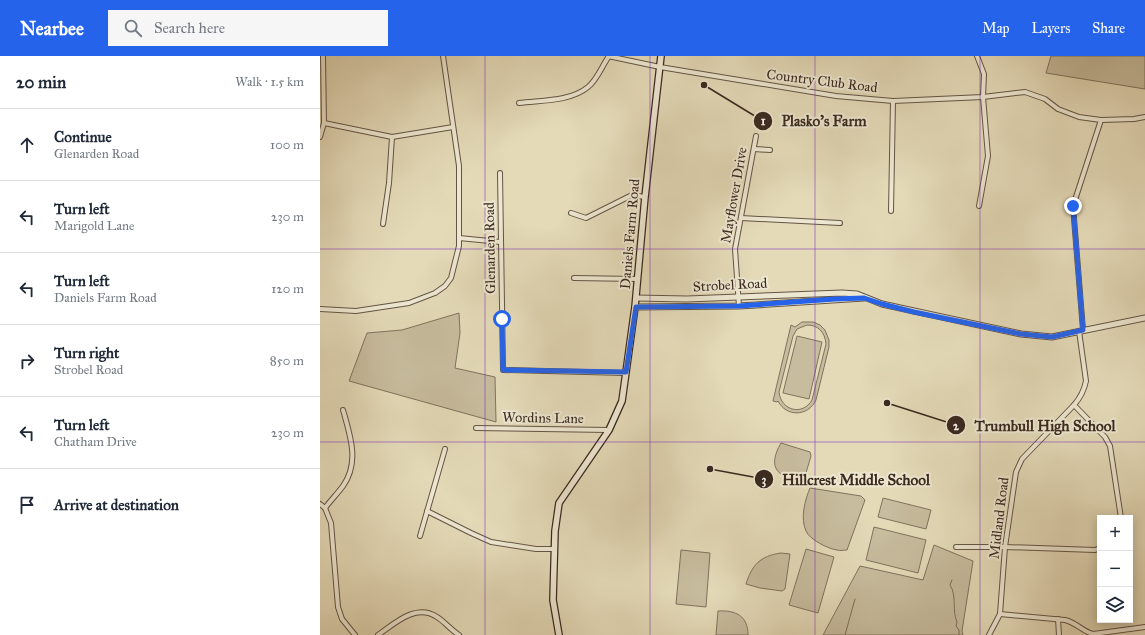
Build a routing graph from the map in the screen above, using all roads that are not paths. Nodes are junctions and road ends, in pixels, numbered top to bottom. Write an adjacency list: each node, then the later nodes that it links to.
1 (323, 56): 12 (street)
2 (443, 56): 13 (street)
3 (609, 56): 6 (street, Country Club Road); 9 (street)
4 (662, 56): 6 (main road, Daniels Farm Road)
5 (977, 56): 7 (street)
6 (660, 67): 8 (street, Country Club Road); 20 (main road, Daniels Farm Road)
7 (984, 97): 8 (street, Country Club Road); 11 (street, Country Club Road); 21 (street)
8 (893, 101): 22 (street)
9 (519, 103)
10 (1145, 118): 11 (street, Country Club Road)
11 (1101, 120): 40 (street, Midland Road)
12 (324, 123): 14 (street); 16 (street)
13 (453, 127): 16 (street); 27 (street)
14 (320, 136)
15 (756, 136): 17 (street, Mayflower Drive)
16 (392, 137): 26 (street)
17 (754, 149): 18 (street); 24 (street, Mayflower Drive)
18 (770, 150)
19 (500, 173): 28 (street, Glenarden Road)
20 (645, 197): 23 (street); 30 (main road, Daniels Farm Road)
21 (979, 206)
22 (891, 211)
23 (571, 213)
24 (741, 218): 25 (street); 33 (street, Mayflower Drive)
25 (840, 223)
26 (382, 224)
27 (459, 238): 28 (street); 38 (street)
28 (500, 242): 41 (street, Glenarden Road)
29 (574, 278): 30 (street)
30 (638, 278): 32 (main road, Daniels Farm Road)
31 (824, 292): 33 (street, Strobel Road); 34 (street, Strobel Road); 35 (street)
32 (636, 298): 33 (street, Strobel Road); 37 (main road, Daniels Farm Road)
33 (738, 298): 36 (street, Mayflower Drive)
34 (864, 298): 35 (street, Strobel Road); 40 (street, Strobel Road)
35 (824, 299): 36 (street, Strobel Road)
36 (739, 306): 37 (street, Strobel Road)
37 (636, 307): 41 (main road, Daniels Farm Road)
38 (320, 309)
39 (1145, 318): 40 (street, Strobel Road)
40 (1081, 331): 42 (street, Midland Road)
41 (626, 372): 45 (main road, Daniels Farm Road)
42 (1074, 405): 50 (street); 53 (street, Midland Road)
43 (342, 410): 48 (street)
44 (476, 428): 45 (street, Wordins Lane)
45 (609, 430): 54 (main road, Daniels Farm Road)
46 (445, 449): 49 (street)
47 (320, 504): 48 (street)
48 (325, 508): 59 (street)
49 (427, 511): 51 (street); 54 (street)
50 (1121, 515)
51 (420, 536)
52 (956, 547): 53 (street)
53 (1006, 547): 55 (street); 56 (street, Midland Road)
54 (554, 549): 62 (main road, Daniels Farm Road)
55 (1097, 549)
56 (1000, 614): 57 (street); 63 (street, Midland Road)
57 (1058, 619): 58 (street); 64 (street)
58 (1145, 627)
59 (355, 635)
60 (378, 635): 61 (street)
61 (459, 635)
62 (559, 635)
63 (988, 635)
64 (1059, 635)

